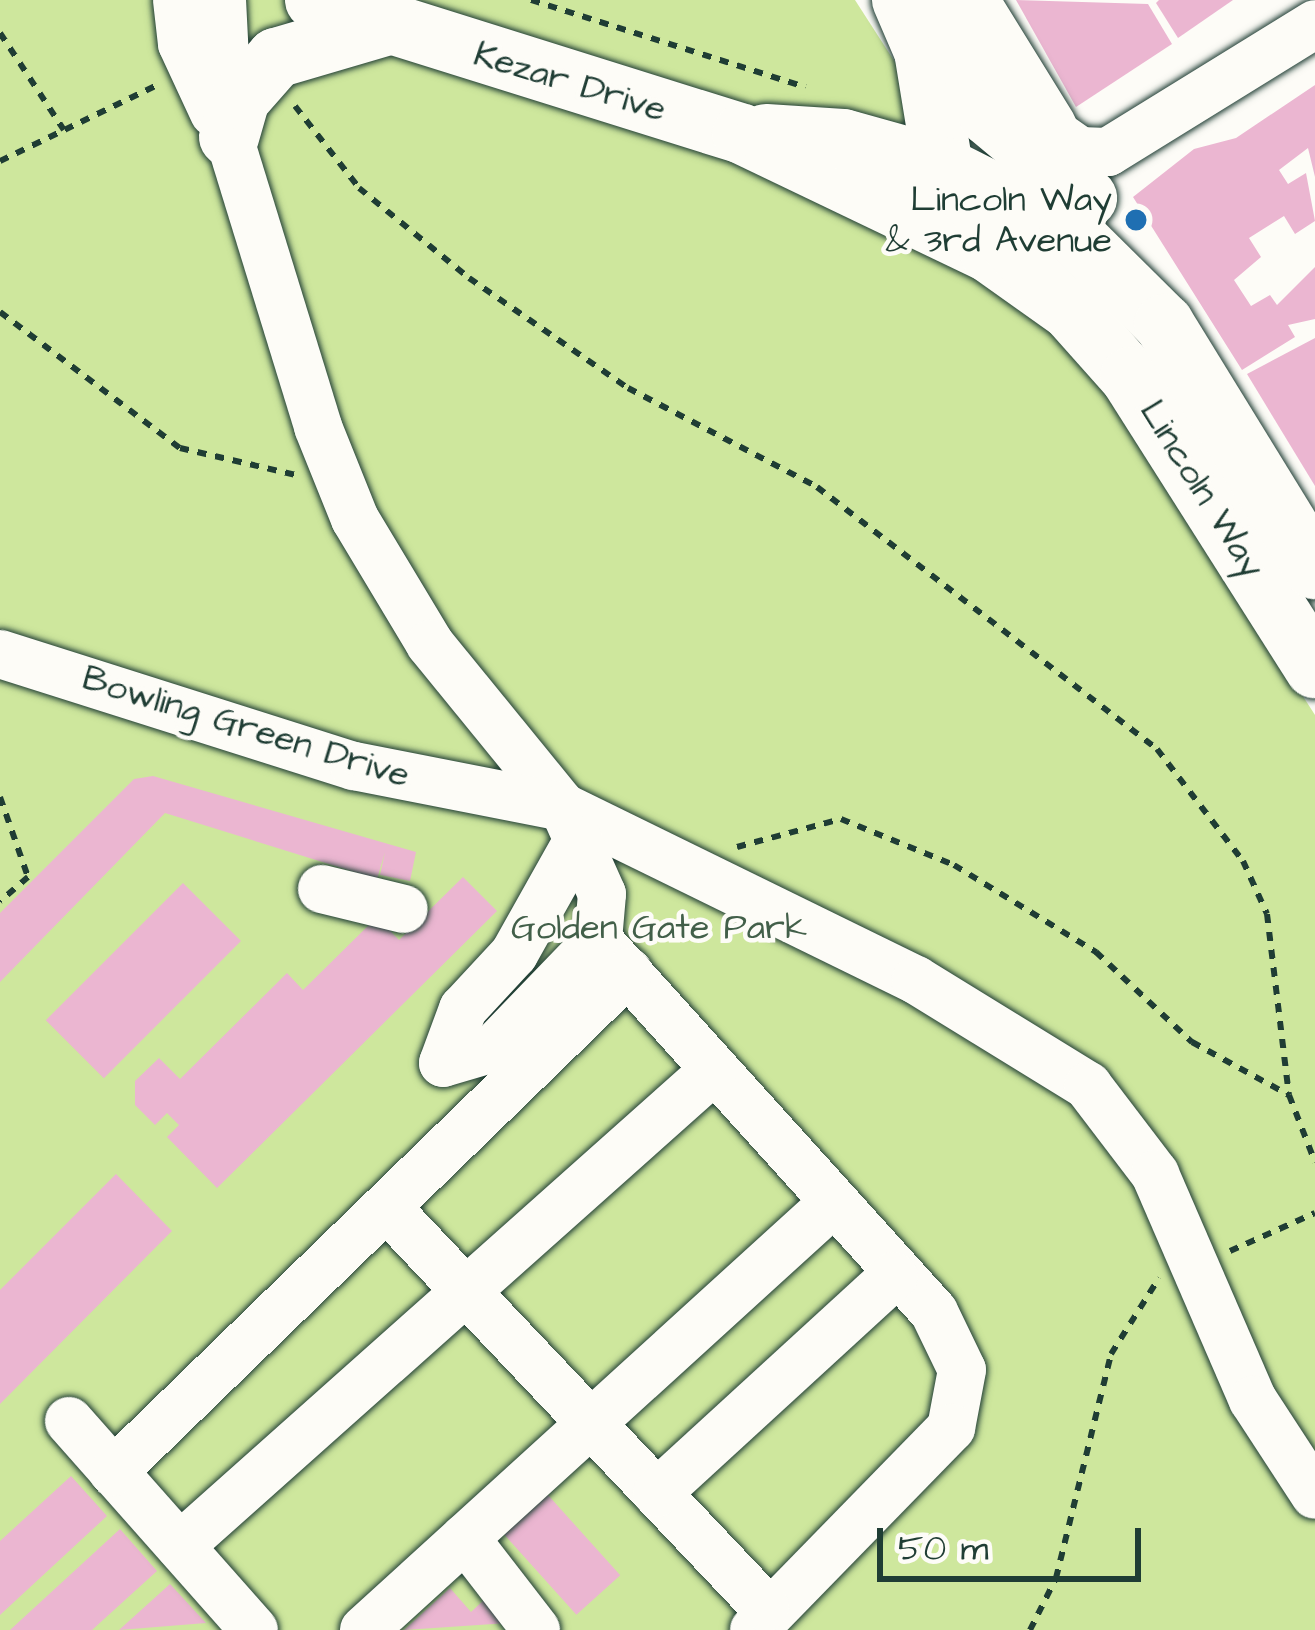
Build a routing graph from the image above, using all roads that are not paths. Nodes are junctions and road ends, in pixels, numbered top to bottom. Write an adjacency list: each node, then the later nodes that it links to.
1 (177, 0): 11 (street)
2 (222, 0): 11 (street)
3 (315, 0): 7 (main road, Kezar Drive)
4 (902, 0): 12 (main road)
5 (947, 0): 14 (main road)
6 (966, 0): 9 (main road)
7 (387, 13): 10 (main road, Kezar Drive); 11 (main road)
8 (1315, 23): 9 (street)
9 (1047, 128)
10 (742, 134): 12 (main road, Kezar Drive); 13 (main road, Kezar Drive)
11 (230, 137): 18 (street)
12 (943, 167): 13 (main road); 14 (main road, Kezar Drive)
13 (1080, 317): 16 (main road, Lincoln Way)
14 (1164, 324): 15 (main road, Lincoln Way)
15 (1315, 568)
16 (1306, 635)
17 (0, 654): 18 (street, Bowling Green Drive)
18 (571, 824): 21 (street); 21 (street); 31 (street)
19 (322, 889): 20 (street)
20 (404, 909)
21 (613, 956): 22 (street); 24 (street)
22 (712, 1072): 23 (street); 26 (street)
23 (833, 1203): 25 (street); 28 (street)
24 (389, 1210): 26 (street); 29 (street)
25 (894, 1276): 30 (street); 34 (street)
26 (464, 1296): 28 (street); 33 (street)
27 (69, 1421): 29 (street)
28 (589, 1429): 30 (street); 32 (street)
29 (113, 1472): 33 (street)
30 (658, 1492): 34 (street)
31 (1315, 1495)
32 (465, 1538): 36 (street); 37 (street)
33 (180, 1546): 35 (street)
34 (760, 1618)
35 (254, 1630)
36 (364, 1630)
37 (536, 1630)

